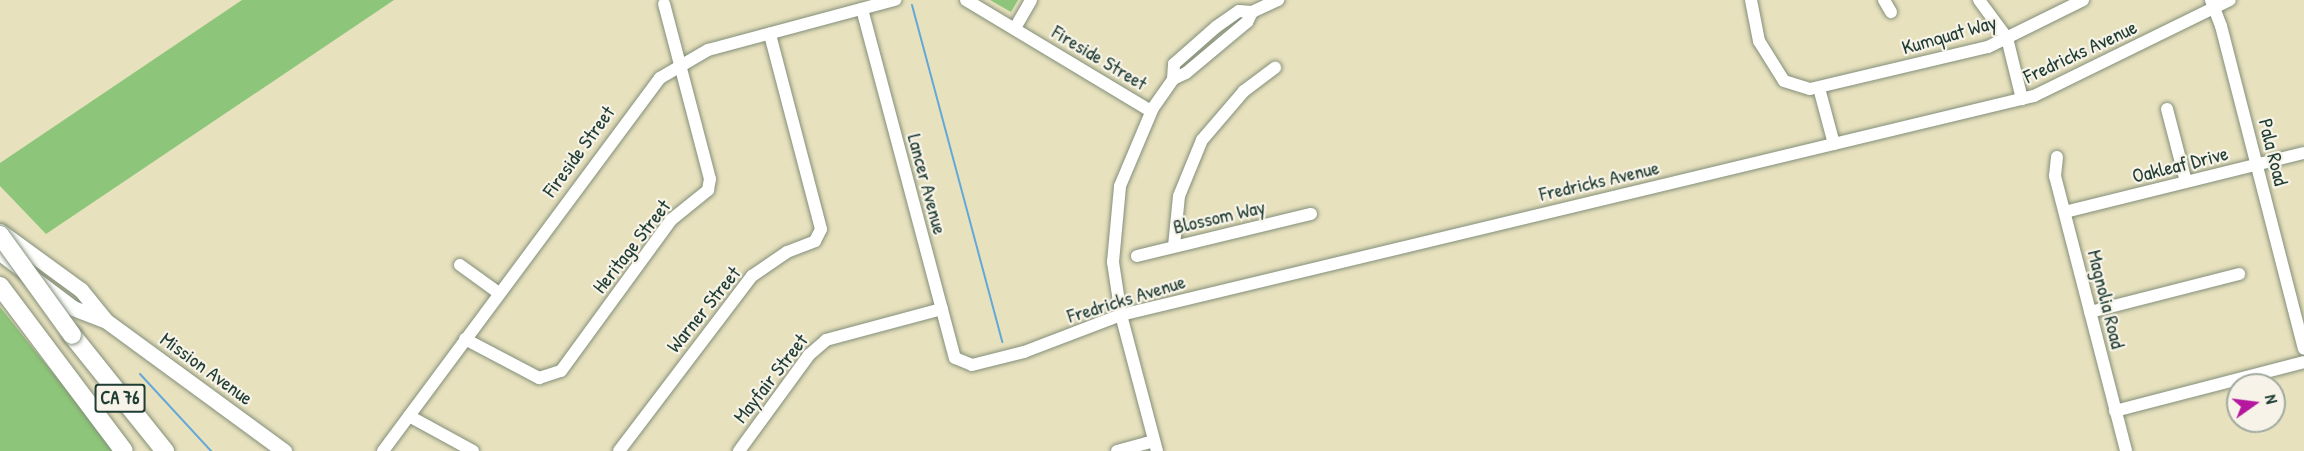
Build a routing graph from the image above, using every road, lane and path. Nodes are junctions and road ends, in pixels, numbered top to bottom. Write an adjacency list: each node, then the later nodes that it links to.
1 (895, 0): 12 (street, Fireside Street)
2 (966, 0): 14 (street, Fireside Street)
3 (1031, 0): 14 (street)
4 (1278, 0): 22 (street)
5 (1751, 0): 19 (street)
6 (1884, 0): 13 (street)
7 (1979, 0): 16 (street)
8 (2083, 0): 16 (street, Kumquat Way)
9 (2230, 0): 11 (street, Fredricks Avenue)
10 (664, 4): 17 (street, Heritage Street)
11 (2213, 4): 20 (street, Fredricks Avenue); 26 (street, Pala Road)
12 (862, 9): 15 (street, Fireside Street); 38 (street, Lancer Avenue)
13 (1891, 12)
14 (1015, 28): 22 (street, Fireside Street)
15 (770, 34): 17 (street, Fireside Street); 54 (street, Warner Street)
16 (2007, 38): 19 (street, Kumquat Way); 20 (street)
17 (681, 63): 37 (street, Fireside Street); 42 (street, Heritage Street)
18 (1275, 68): 31 (street)
19 (1819, 88): 23 (street)
20 (2022, 99): 23 (street, Fredricks Avenue)
21 (2167, 109): 27 (street)
22 (1151, 111): 40 (street)
23 (1834, 144): 40 (street, Fredricks Avenue)
24 (2304, 153): 26 (street, Oakleaf Drive)
25 (2057, 156): 28 (street, Magnolia Road)
26 (2257, 165): 27 (street, Oakleaf Drive); 43 (street, Pala Road)
27 (2186, 182): 28 (street, Oakleaf Drive)
28 (2065, 212): 39 (street, Magnolia Road)
29 (1311, 214): 31 (street, Blossom Way)
30 (0, 233): 41 (main road, Mission Avenue); 50 (highway, CA 76, bridge)
31 (1174, 246): 33 (street, Blossom Way)
32 (0, 254): 41 (main road, Mission Avenue)
33 (1137, 256)
34 (460, 265): 37 (street)
35 (2239, 274): 39 (street)
36 (0, 286): 49 (highway, CA 76)
37 (499, 293): 42 (street, Fireside Street)
38 (942, 309): 45 (street, Lancer Avenue); 55 (street, Mayfair Street)
39 (2090, 312): 46 (street, Magnolia Road)
40 (1121, 315): 45 (street, Fredricks Avenue); 48 (street)
41 (105, 320): 51 (main road, Mission Avenue)
42 (465, 339): 47 (street, Fireside Street)
43 (2304, 350)
44 (2304, 362): 46 (street)
45 (964, 364)
46 (2115, 411): 57 (street, Magnolia Road)
47 (409, 416): 52 (street, Fireside Street); 53 (street)
48 (1156, 446): 56 (street)
49 (124, 451)
50 (165, 451)
51 (284, 451)
52 (383, 451)
53 (472, 451)
54 (619, 451)
55 (739, 451)
56 (1117, 451)
57 (2126, 451)

